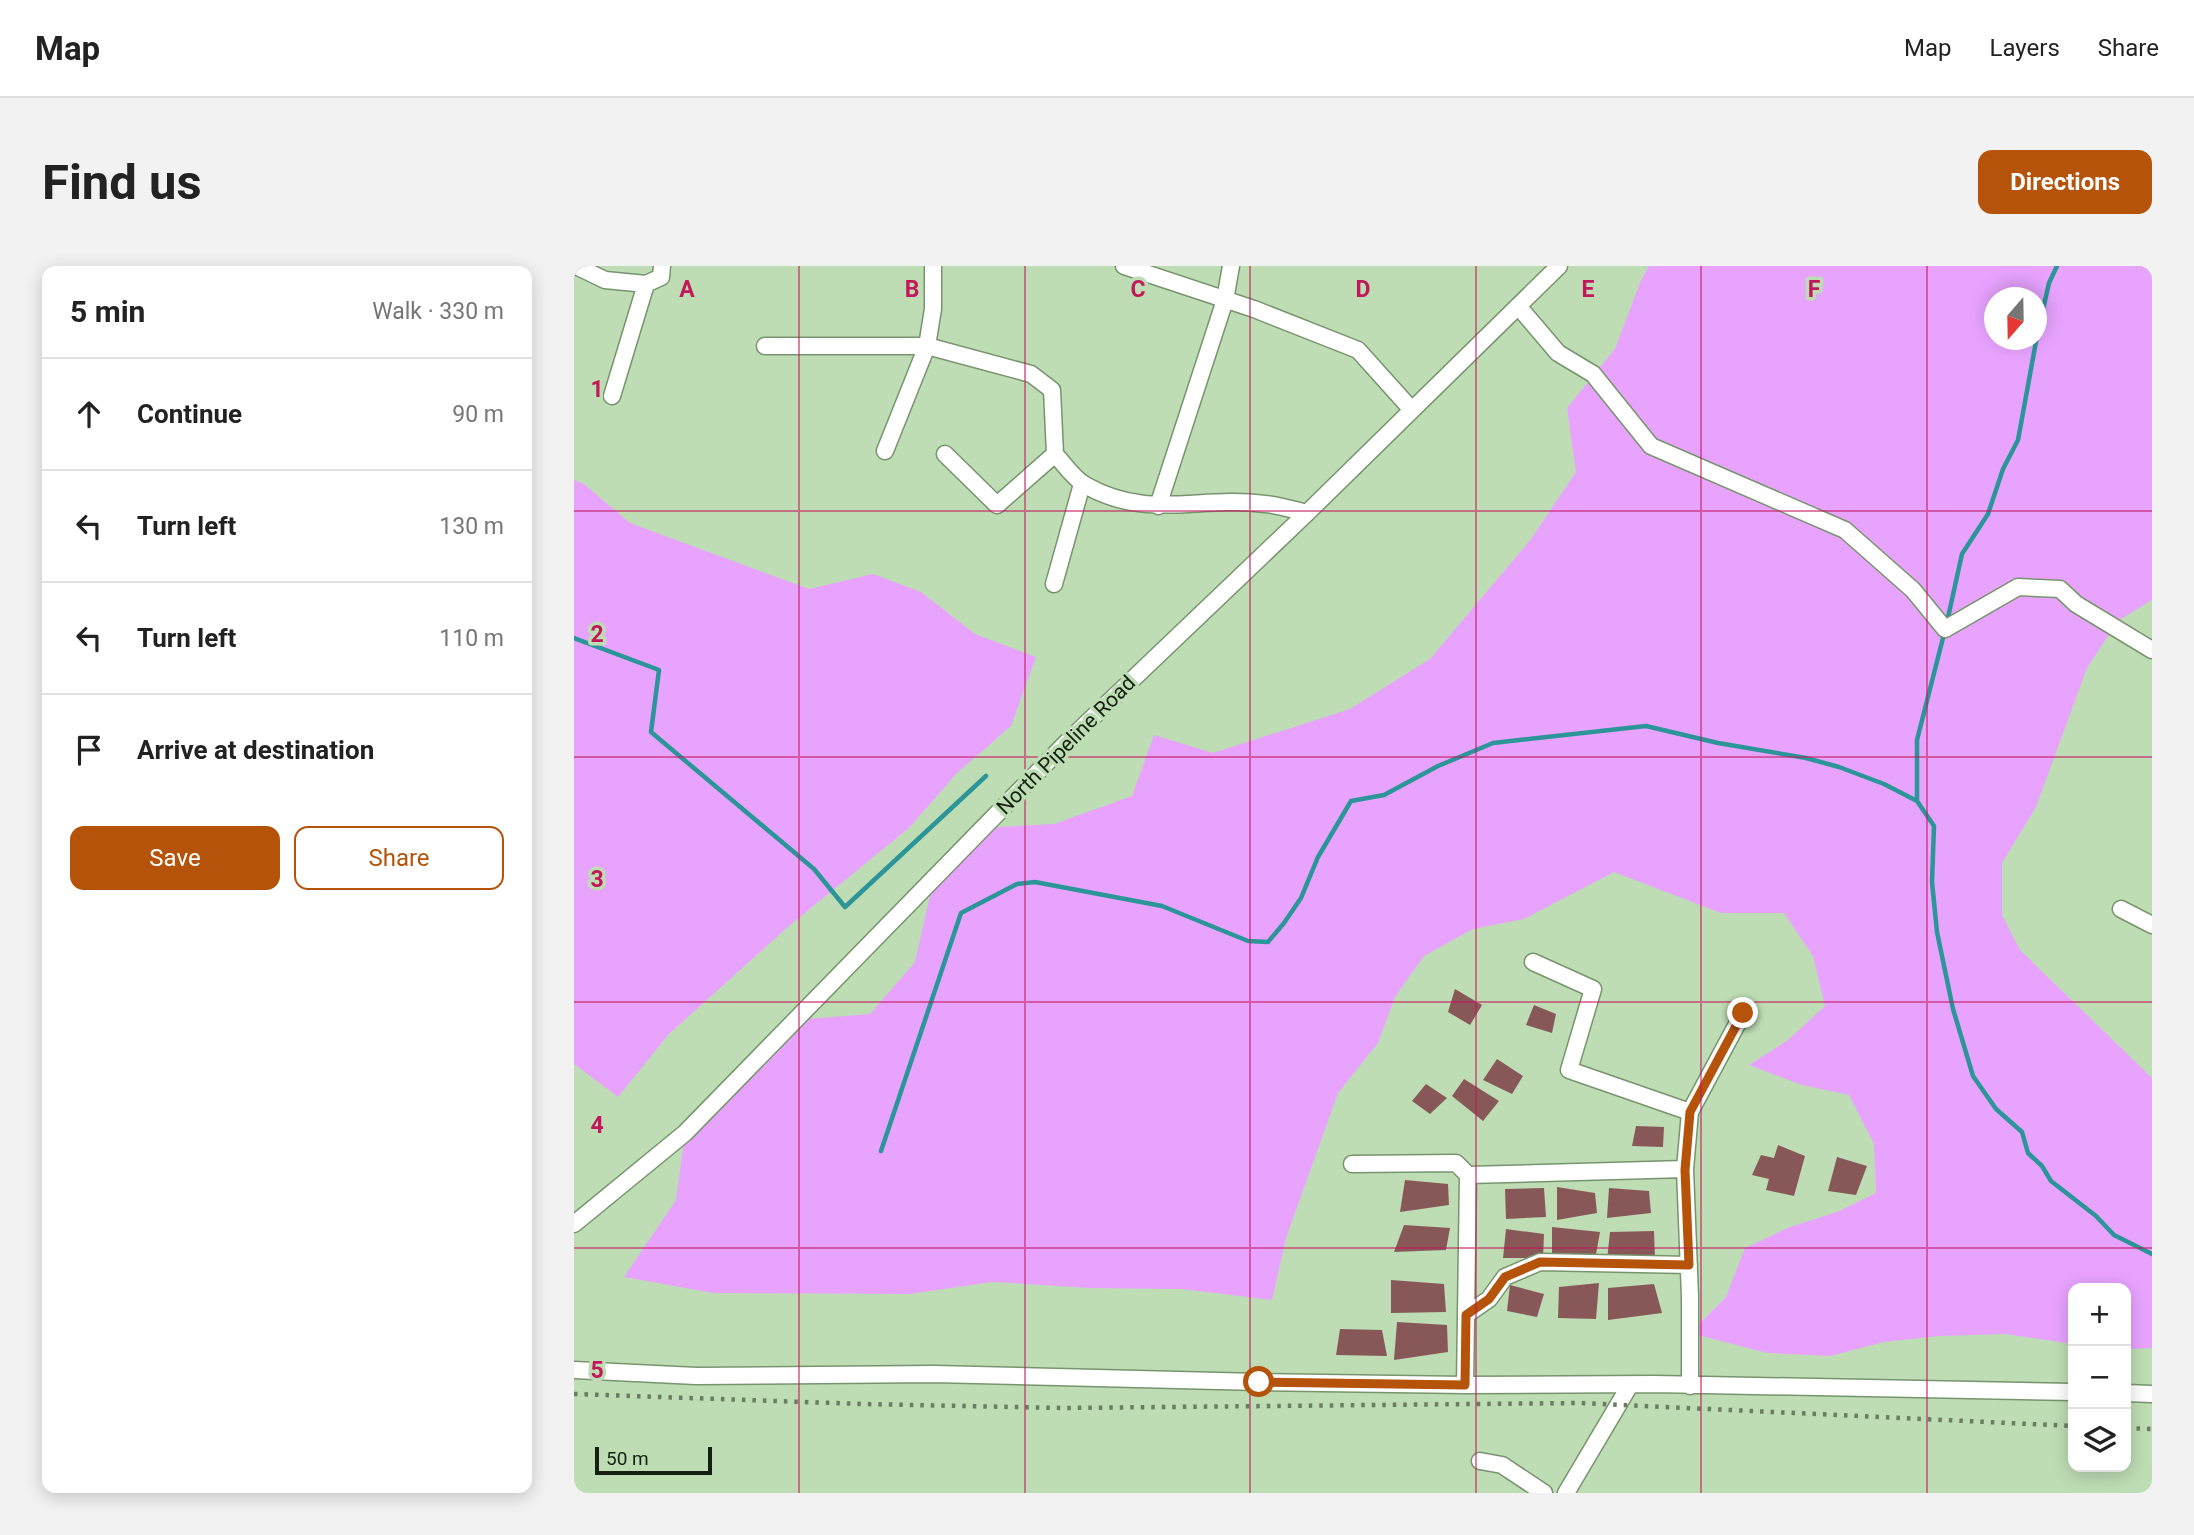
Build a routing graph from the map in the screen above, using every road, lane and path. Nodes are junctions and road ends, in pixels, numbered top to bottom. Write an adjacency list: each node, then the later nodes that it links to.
1 (576, 266): 7 (street)
2 (662, 266): 7 (street)
3 (933, 266): 11 (street)
4 (1124, 266): 8 (street)
5 (1231, 266): 8 (street)
6 (1559, 266): 9 (street, North Pipeline Road)
7 (646, 284): 12 (street)
8 (1225, 300): 13 (street); 18 (street)
9 (1518, 306): 13 (street, North Pipeline Road); 21 (street)
10 (765, 346): 11 (street)
11 (927, 346): 14 (street); 16 (street)
12 (612, 396)
13 (1411, 409): 19 (street, North Pipeline Road)
14 (885, 451)
15 (945, 454): 16 (street)
16 (1055, 454): 17 (street)
17 (1082, 484): 18 (street); 20 (street)
18 (1158, 506): 19 (street)
19 (1307, 513): 30 (street, North Pipeline Road)
20 (1054, 584)
21 (2152, 650)
22 (2121, 909): 23 (street)
23 (2152, 925)
24 (1533, 962): 26 (street)
25 (1743, 1013): 26 (street)
26 (1690, 1112): 28 (street)
27 (1352, 1164): 29 (street)
28 (1685, 1170): 29 (street); 31 (street)
29 (1468, 1175): 32 (street)
30 (574, 1224)
31 (1689, 1265): 32 (street); 36 (street)
32 (1466, 1315): 34 (street)
33 (574, 1370): 34 (street)
34 (1465, 1385): 35 (street)
35 (1630, 1385): 36 (street); 42 (street)
36 (1690, 1386): 37 (street)
37 (2068, 1392)
38 (2131, 1393): 39 (street)
39 (2152, 1394)
40 (1480, 1461): 41 (street)
41 (1544, 1493)
42 (1566, 1493)

